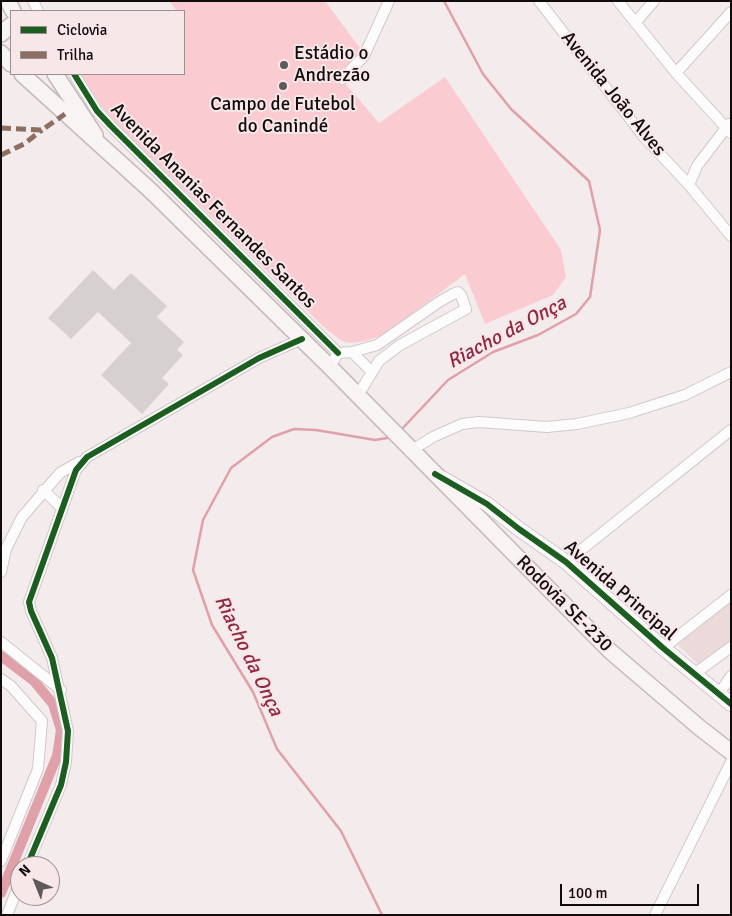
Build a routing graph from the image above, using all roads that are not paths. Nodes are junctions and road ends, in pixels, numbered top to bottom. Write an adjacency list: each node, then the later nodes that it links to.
1 (389, 1): 13 (street)
2 (539, 1): 17 (street, Avenida João Alves)
3 (618, 1): 6 (street)
4 (654, 1): 6 (street)
5 (731, 12): 9 (street)
6 (635, 23): 9 (street)
7 (1, 53): 8 (main road)
8 (10, 63)
9 (676, 73): 15 (street)
10 (23, 75): 16 (main road, Rodovia SE-230)
11 (57, 75): 14 (main road)
12 (74, 75): 14 (street, Avenida Ananias Fernandes Santos)
13 (342, 79)
14 (90, 114): 16 (main road); 21 (street, Avenida Ananias Fernandes Santos)
15 (729, 128): 17 (street)
16 (100, 145): 19 (main road, Rodovia SE-230)
17 (689, 185): 18 (street, Avenida João Alves)
18 (731, 236)
19 (302, 339): 22 (main road, Rodovia SE-230); 28 (street)
20 (352, 352): 21 (street); 23 (street); 23 (street)
21 (338, 353): 22 (street)
22 (330, 367): 25 (main road, Rodovia SE-230)
23 (371, 371): 25 (street)
24 (731, 372): 27 (street)
25 (358, 396): 27 (main road, Rodovia SE-230)
26 (731, 430): 32 (street)
27 (410, 448): 29 (main road, Rodovia SE-230)
28 (87, 457): 30 (street); 31 (street)
29 (435, 474): 32 (street, Avenida Principal); 44 (main road, Rodovia SE-230)
30 (43, 490): 31 (street); 33 (street)
31 (62, 508): 41 (street)
32 (566, 562): 37 (street, Avenida Principal)
33 (1, 572)
34 (731, 595): 37 (street)
35 (1, 642): 41 (street)
36 (731, 647): 38 (street)
37 (662, 648): 38 (street, Avenida Principal)
38 (694, 674): 42 (street, Avenida Principal)
39 (731, 676): 42 (street)
40 (1, 678): 47 (street)
41 (61, 690): 46 (street)
42 (718, 695): 43 (street, Avenida Principal)
43 (731, 704)
44 (731, 752)
45 (731, 762): 48 (street)
46 (31, 856)
47 (1, 861)
48 (655, 915)

